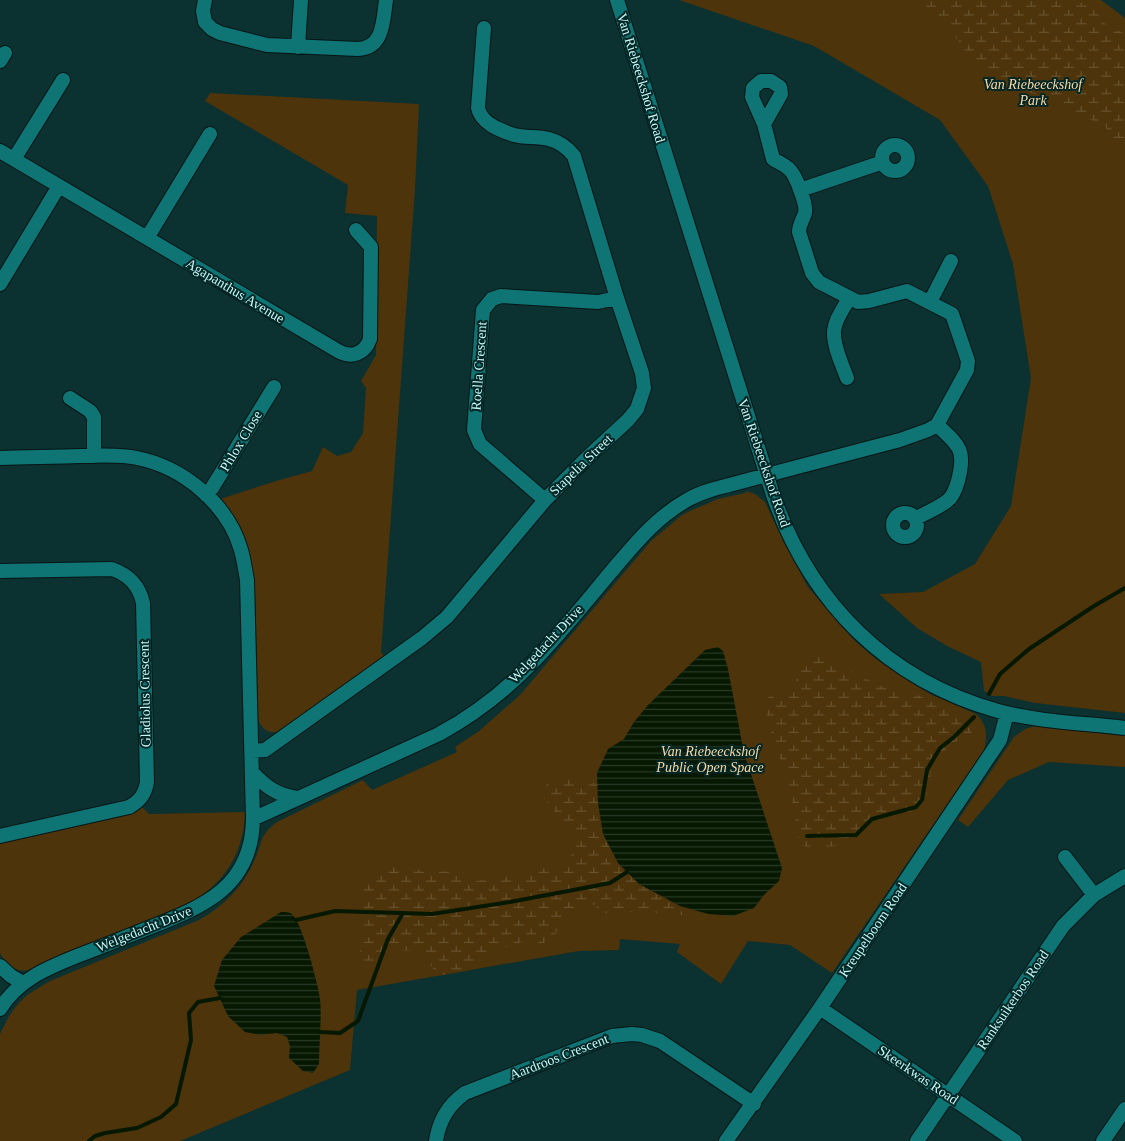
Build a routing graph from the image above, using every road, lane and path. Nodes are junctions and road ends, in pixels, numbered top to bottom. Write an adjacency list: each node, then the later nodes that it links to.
1 (205, 0): 6 (street)
2 (301, 0): 6 (street)
3 (386, 0): 6 (street)
4 (617, 0): 28 (street, Van Riebeeckshof Road)
5 (484, 28): 19 (street, Stapelia Street)
6 (298, 47)
7 (63, 80): 11 (street)
8 (764, 124): 14 (street)
9 (210, 134): 16 (street)
10 (0, 151): 11 (street, Agapanthus Avenue)
11 (14, 159): 13 (street, Agapanthus Avenue)
12 (883, 162): 14 (street)
13 (59, 186): 16 (street, Agapanthus Avenue); 18 (street)
14 (800, 190): 20 (street)
15 (356, 230): 16 (street, Agapanthus Avenue)
16 (147, 238)
17 (951, 261): 21 (street)
18 (0, 284)
19 (617, 298): 30 (street, Stapelia Street); 30 (street, Roella Crescent)
20 (849, 298): 21 (street); 22 (street)
21 (930, 302): 25 (street)
22 (847, 378)
23 (274, 387): 29 (street, Phlox Close)
24 (70, 398): 26 (street)
25 (937, 425): 28 (street, Welgedacht Drive); 31 (street)
26 (94, 456): 27 (street, Welgedacht Drive); 29 (street, Welgedacht Drive)
27 (0, 458)
28 (767, 475): 33 (street, Van Riebeeckshof Road); 37 (street, Welgedacht Drive)
29 (206, 495): 35 (street, Welgedacht Drive)
30 (545, 500): 35 (street, Stapelia Street)
31 (916, 518)
32 (0, 571): 39 (street, Gladiolus Crescent)
33 (1007, 713): 34 (street, Van Riebeeckshof Road); 45 (street, Kreupelboom Road)
34 (1125, 728)
35 (252, 751): 36 (street, Welgedacht Drive)
36 (252, 772): 37 (street); 38 (street, Welgedacht Drive)
37 (297, 798): 38 (street, Welgedacht Drive)
38 (253, 819): 44 (street, Welgedacht Drive)
39 (0, 836)
40 (1065, 858): 42 (street)
41 (1125, 876): 42 (street, Ranksuikerbos Road)
42 (1094, 895): 47 (street, Ranksuikerbos Road)
43 (0, 966): 44 (street)
44 (23, 983): 46 (street, Welgedacht Drive)
45 (820, 1008): 47 (street, Skeerkwas Road); 48 (street, Kreupelboom Road)
46 (0, 1009)
47 (948, 1095): 52 (street, Ranksuikerbos Road); 53 (street, Skeerkwas Road)
48 (754, 1104): 50 (street, Aardroos Crescent); 51 (street, Kreupelboom Road)
49 (1125, 1109): 54 (street)
50 (436, 1141)
51 (726, 1141)
52 (917, 1141)
53 (1015, 1141)
54 (1103, 1141)

